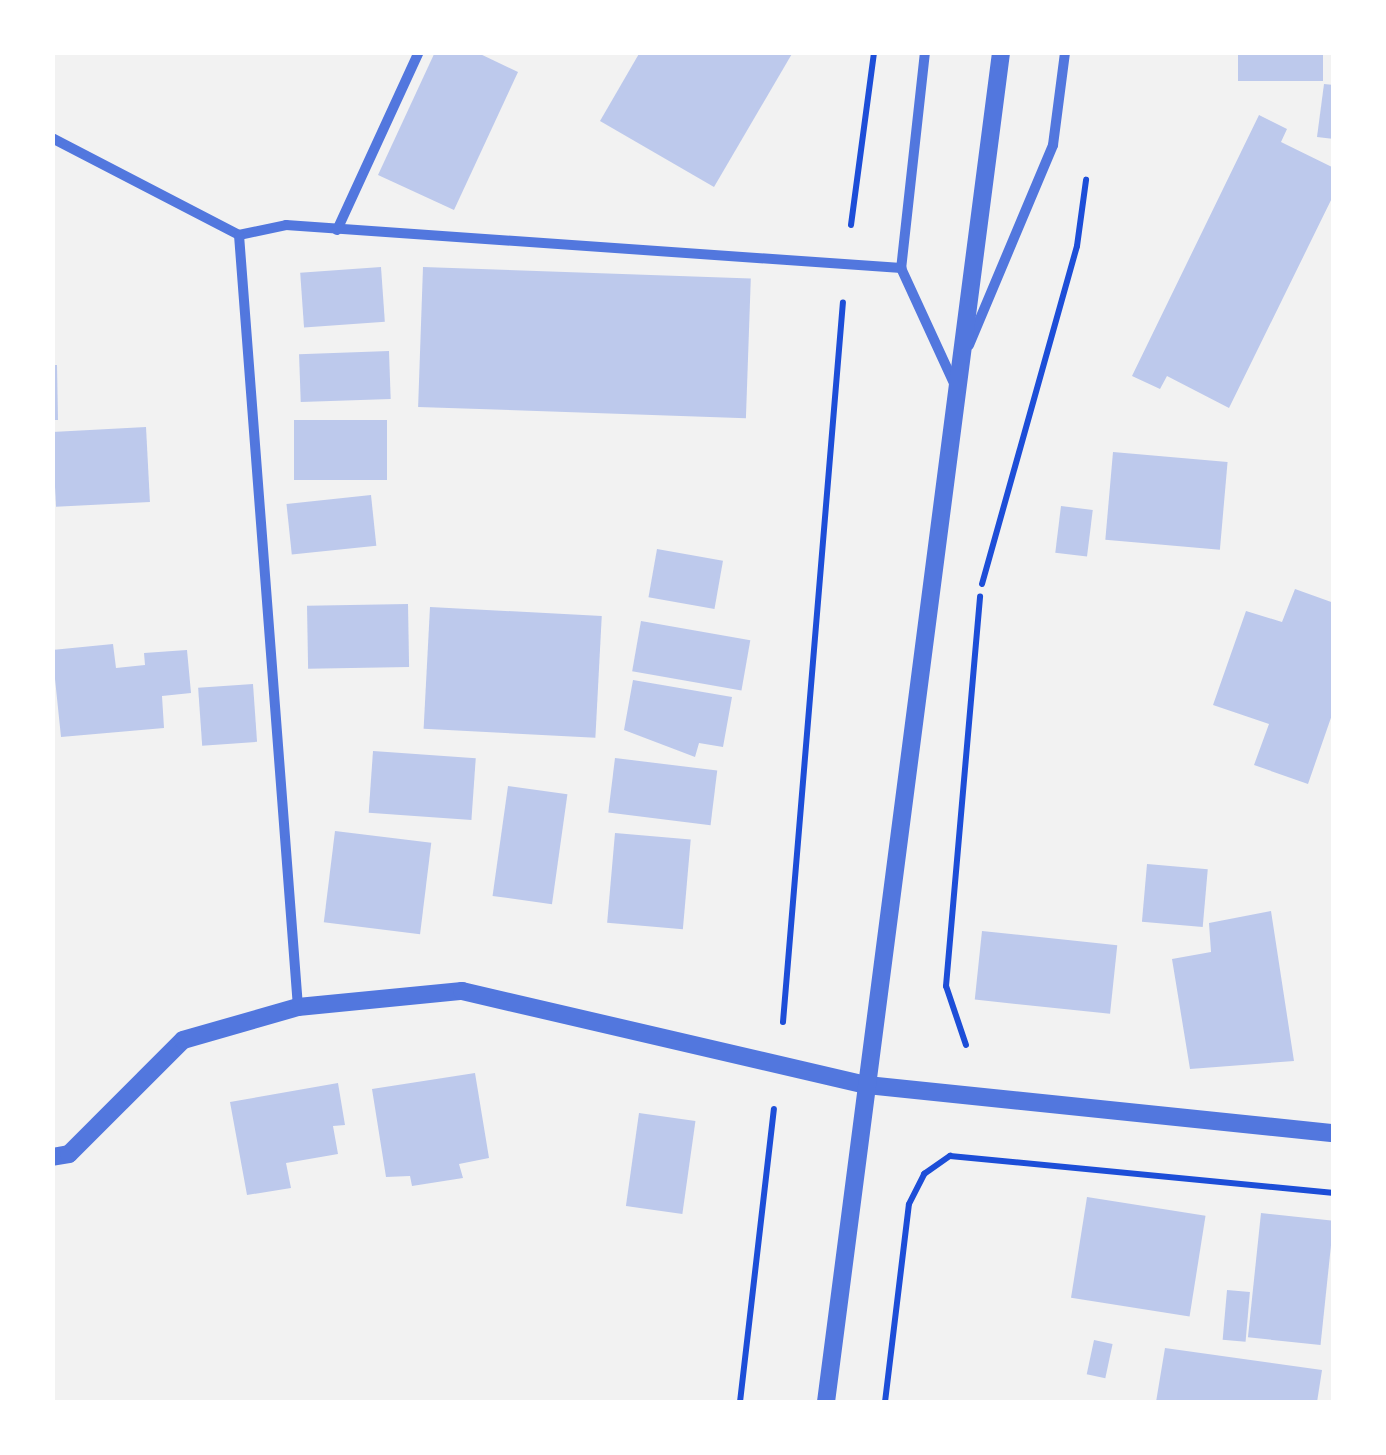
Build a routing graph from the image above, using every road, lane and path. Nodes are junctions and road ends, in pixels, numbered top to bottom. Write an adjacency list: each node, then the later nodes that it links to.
1 (419, 52): 8 (street)
2 (874, 52): 10 (path)
3 (925, 52): 11 (street)
4 (1001, 52): 12 (street)
5 (1065, 52): 12 (street)
6 (52, 138): 9 (street)
7 (1087, 171): 14 (path)
8 (337, 230): 9 (street); 10 (street)
9 (238, 235): 13 (street)
10 (846, 262): 11 (street); 15 (path)
11 (902, 268): 12 (street)
12 (954, 382): 16 (street)
13 (298, 1007): 15 (street); 18 (street)
14 (966, 1045)
15 (780, 1065): 16 (street); 20 (path)
16 (867, 1085): 17 (street); 21 (street)
17 (1334, 1132)
18 (52, 1156)
19 (1334, 1192): 22 (path)
20 (740, 1402)
21 (826, 1402)
22 (886, 1402)

